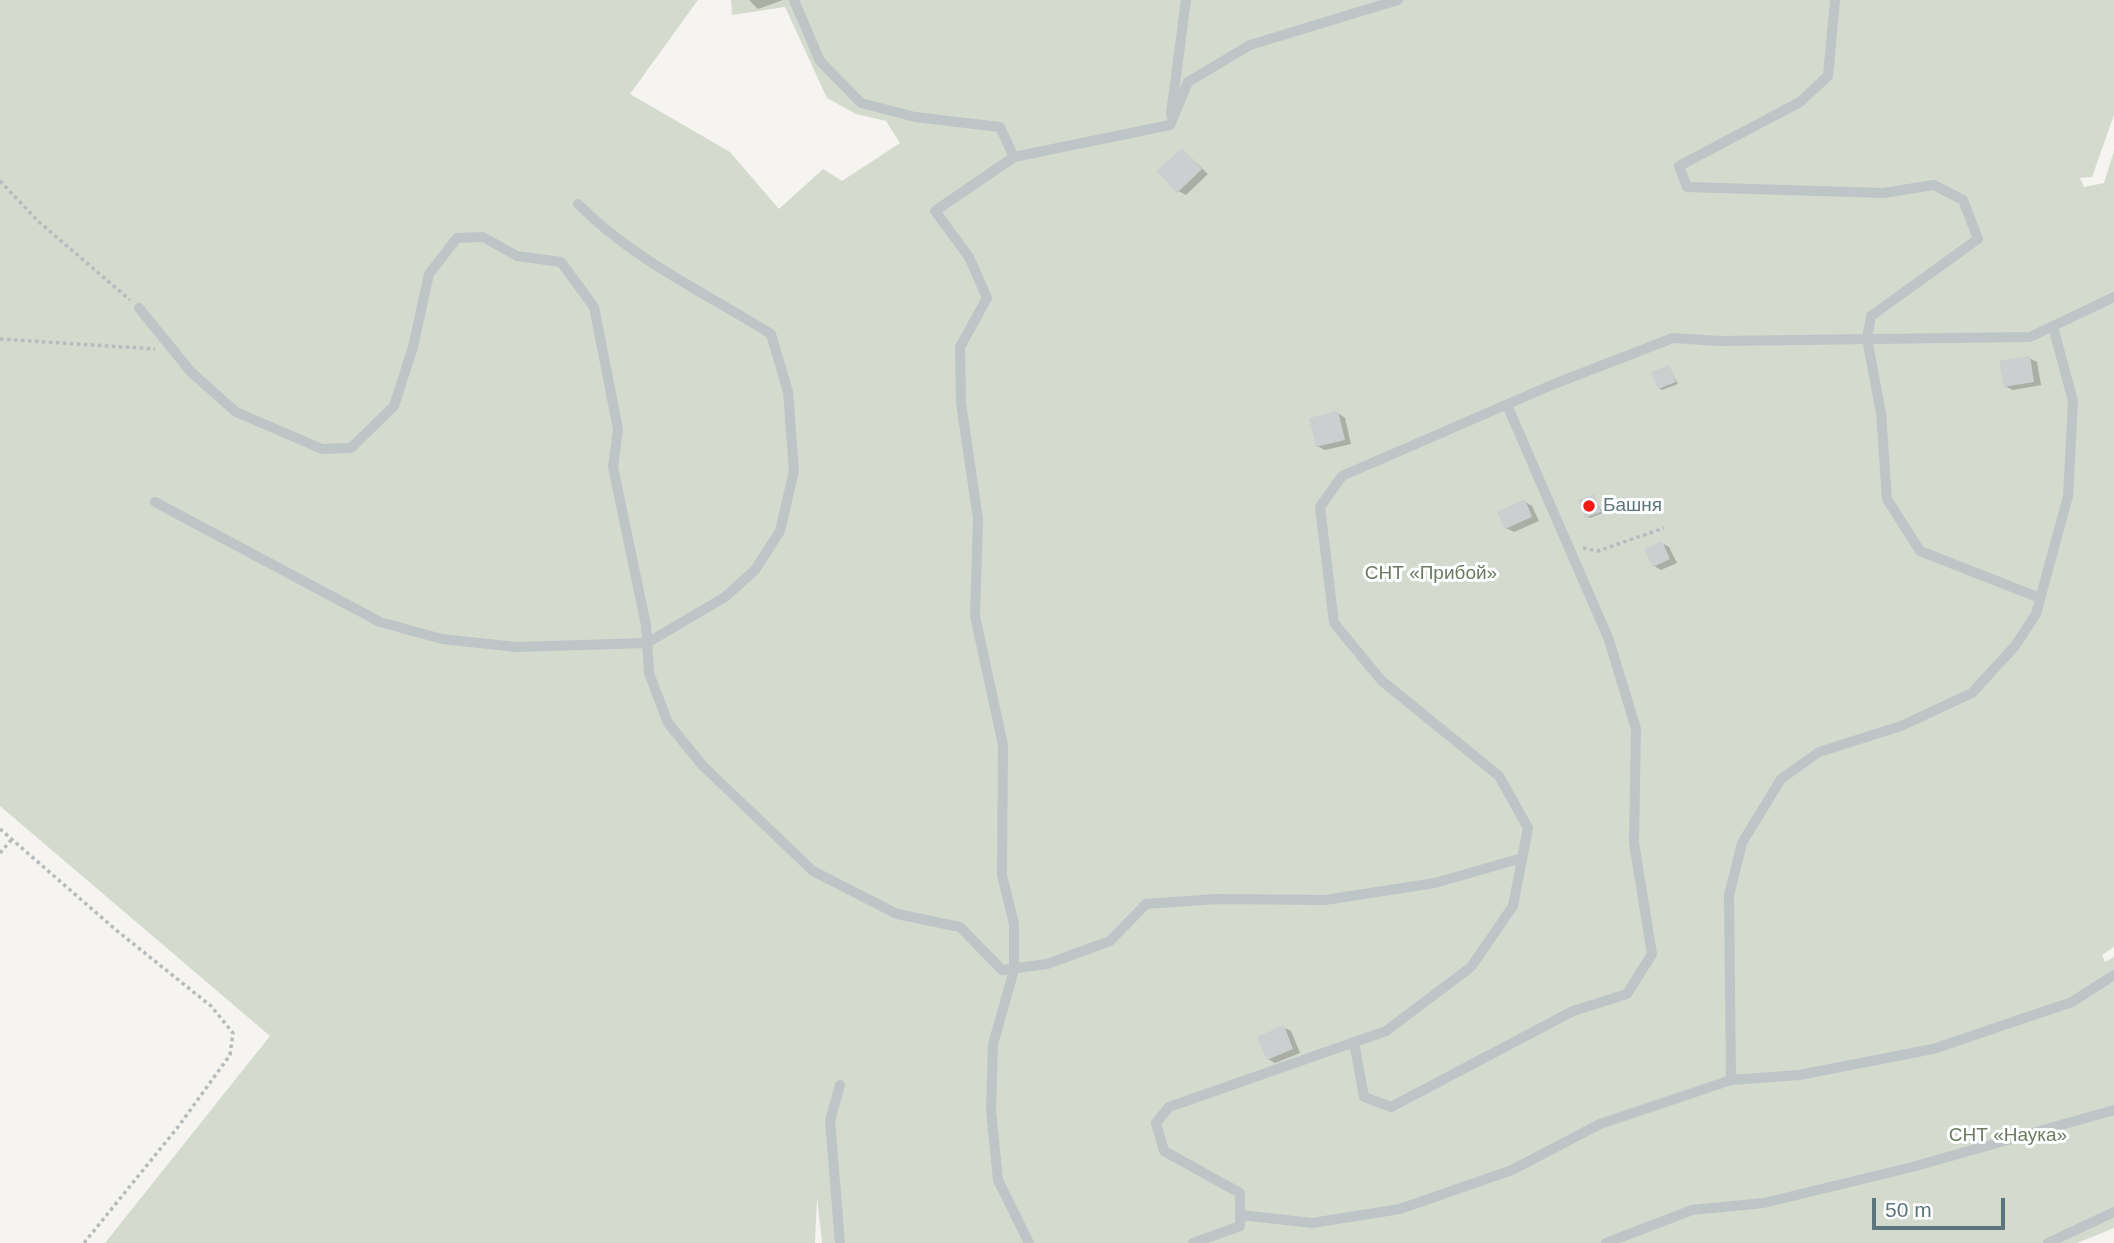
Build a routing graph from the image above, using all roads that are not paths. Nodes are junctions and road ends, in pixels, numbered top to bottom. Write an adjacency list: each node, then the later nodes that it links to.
1 (793, 0): 6 (lane)
2 (1186, 0): 5 (lane)
3 (1398, 0): 5 (lane)
4 (1835, 0): 11 (lane)
5 (1170, 125): 6 (lane)
6 (1014, 157): 17 (lane)
7 (578, 204): 15 (lane)
8 (2114, 297): 10 (lane)
9 (139, 308): 15 (lane)
10 (2053, 327): 11 (lane); 14 (lane)
11 (1867, 339): 12 (lane); 14 (lane)
12 (1507, 405): 16 (lane); 19 (lane)
13 (155, 502): 15 (lane)
14 (2040, 598): 20 (lane)
15 (647, 643): 17 (lane)
16 (1522, 858): 17 (lane); 19 (lane)
17 (1014, 970): 26 (lane)
18 (2114, 975): 20 (lane)
19 (1354, 1042): 24 (lane)
20 (1731, 1080): 24 (lane)
21 (840, 1085): 25 (lane)
22 (2114, 1110): 28 (lane)
23 (2114, 1212): 29 (lane)
24 (1240, 1215): 27 (lane)
25 (840, 1243)
26 (1029, 1243)
27 (1193, 1243)
28 (1606, 1243)
29 (2048, 1243)

